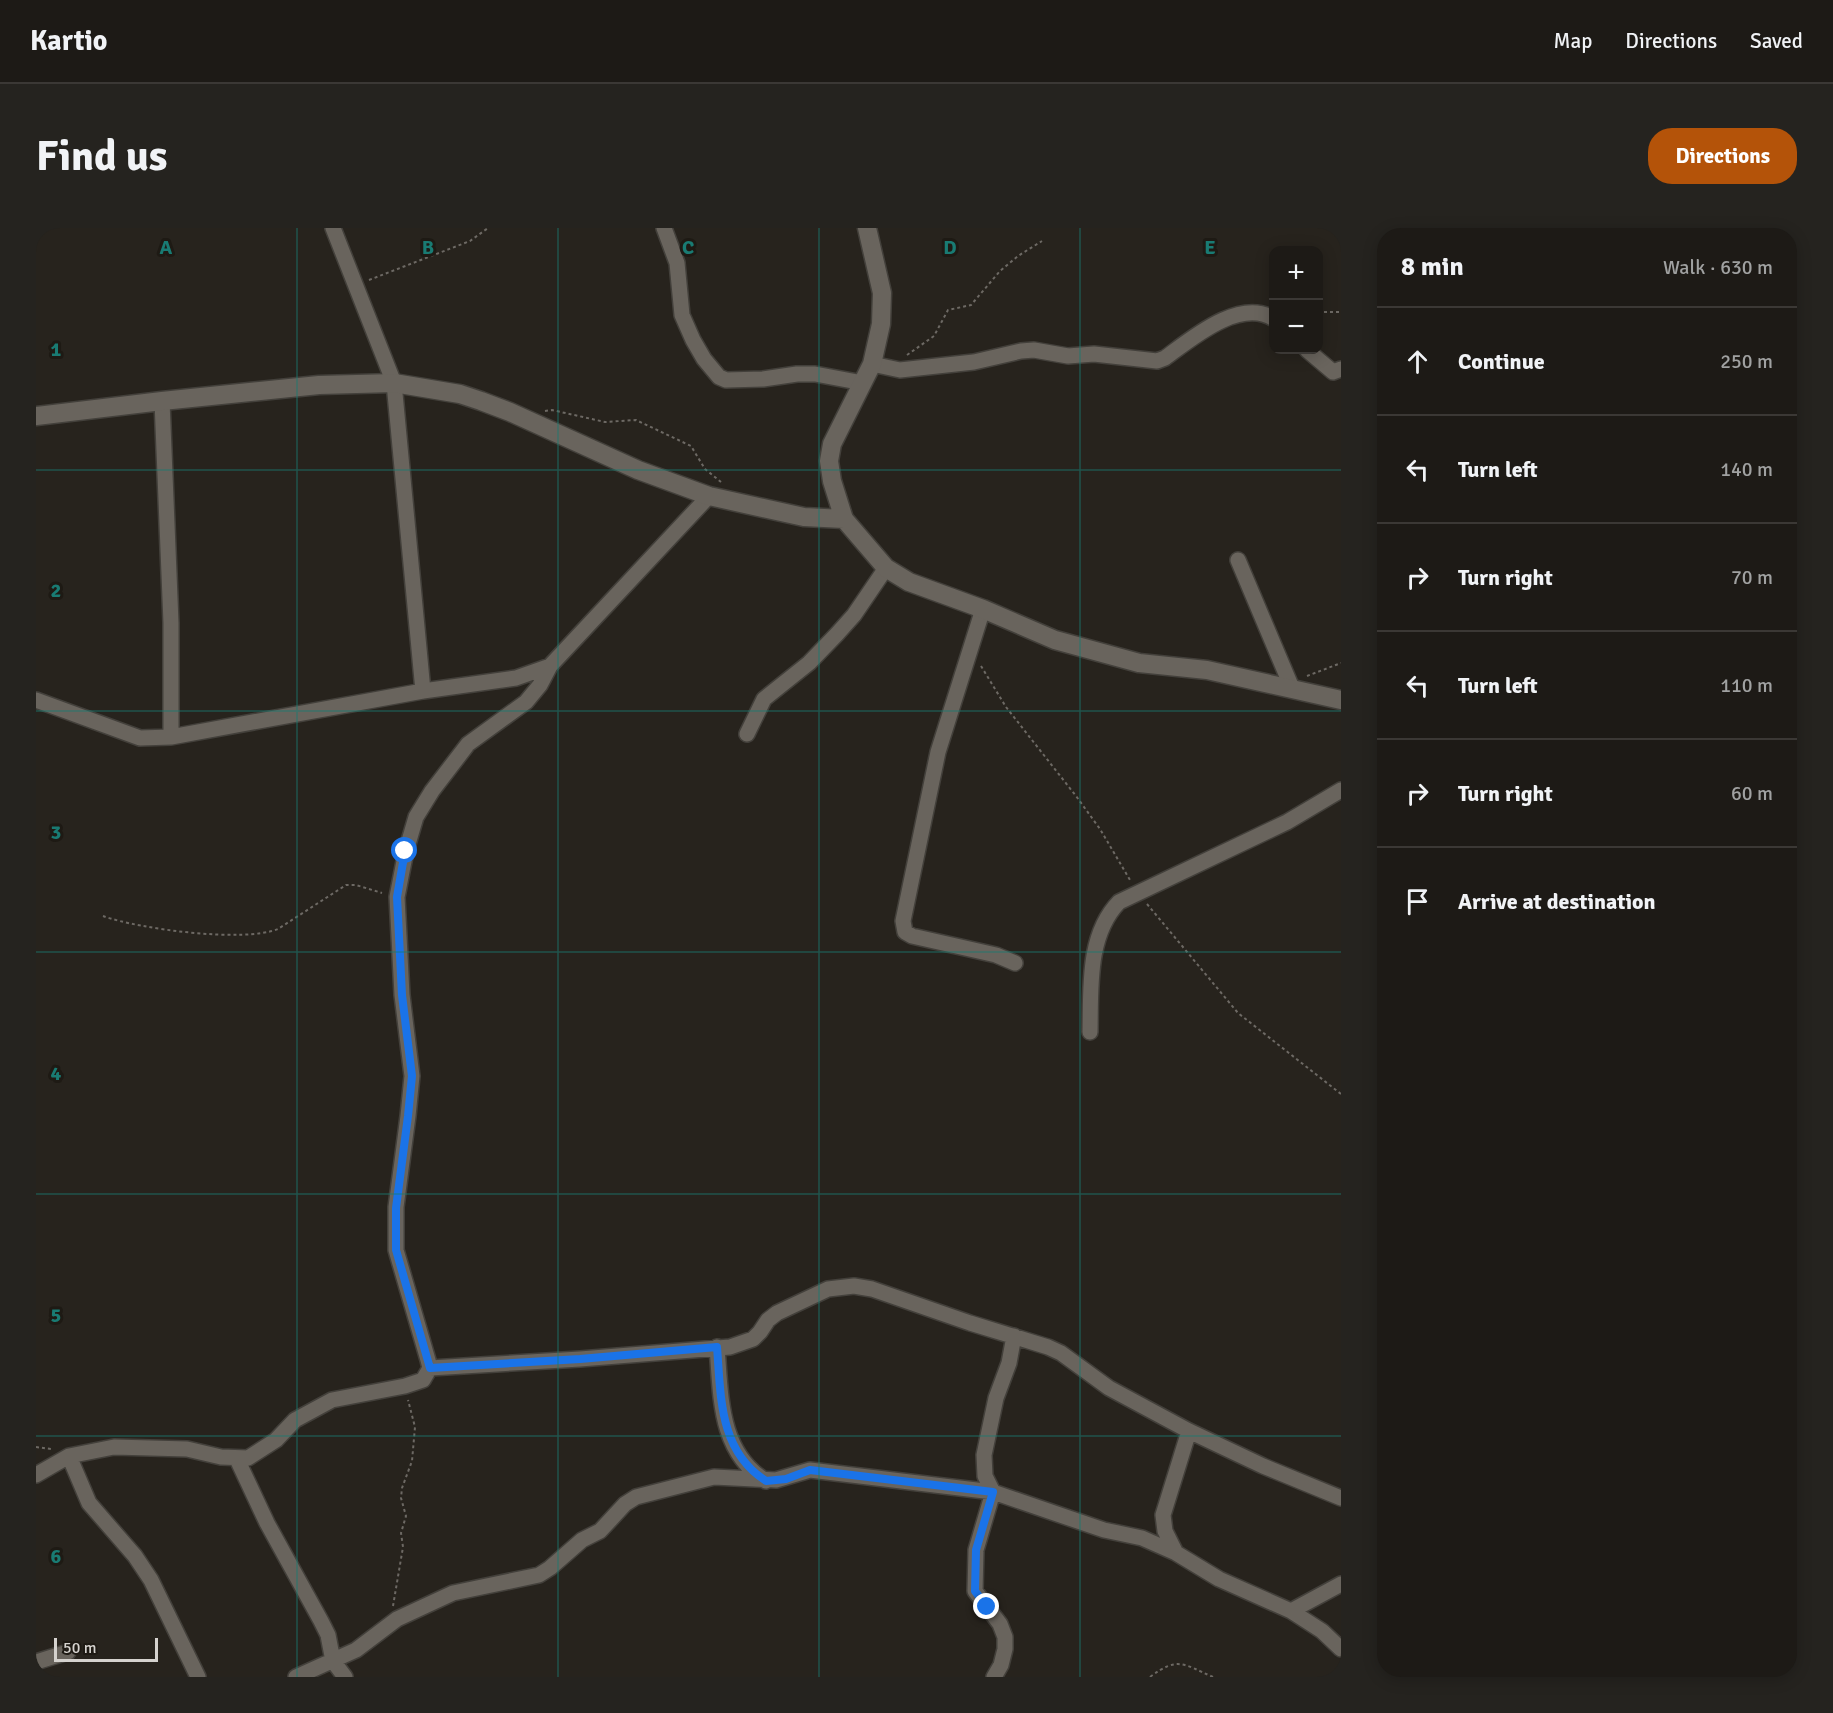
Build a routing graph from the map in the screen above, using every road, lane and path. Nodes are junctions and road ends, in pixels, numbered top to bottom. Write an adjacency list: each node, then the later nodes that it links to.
1 (333, 228): 6 (street)
2 (488, 228): 6 (path)
3 (664, 228): 14 (street)
4 (867, 228): 11 (street)
5 (1042, 240): 11 (path)
6 (355, 286): 13 (street)
7 (1323, 312): 8 (path)
8 (1341, 312)
9 (1269, 316): 11 (street)
10 (1311, 354): 12 (street)
11 (880, 366): 14 (street)
12 (1341, 369)
13 (394, 383): 15 (street); 18 (street); 27 (street)
14 (863, 383): 19 (street)
15 (162, 401): 17 (street); 31 (street)
16 (542, 411): 18 (path)
17 (36, 416)
18 (715, 490): 19 (street); 25 (street)
19 (844, 519): 21 (street)
20 (1238, 560): 26 (street)
21 (886, 568): 22 (street); 30 (street)
22 (983, 609): 23 (street); 26 (street)
23 (971, 649): 33 (path); 36 (street)
24 (1341, 663): 26 (path)
25 (550, 666): 27 (street); 34 (street)
26 (1291, 686): 29 (street)
27 (423, 691): 31 (street)
28 (36, 700): 31 (street)
29 (1341, 700)
30 (747, 734)
31 (171, 737)
32 (1341, 790): 33 (street)
33 (1138, 892): 37 (street); 38 (path)
34 (397, 897): 35 (path); 41 (street)
35 (103, 916)
36 (1015, 963)
37 (1090, 1032)
38 (1341, 1094)
39 (1014, 1336): 40 (street); 43 (street); 48 (street)
40 (717, 1347): 41 (street); 47 (street)
41 (430, 1368): 42 (street)
42 (405, 1386): 45 (street); 53 (path)
43 (1190, 1431): 49 (street); 50 (street)
44 (69, 1456): 45 (street); 46 (street); 58 (street)
45 (237, 1459): 56 (street)
46 (36, 1475)
47 (766, 1481): 48 (street); 53 (street)
48 (993, 1492): 50 (street); 61 (street)
49 (1341, 1498)
50 (1176, 1553): 52 (street)
51 (1341, 1584): 52 (street)
52 (1291, 1611): 54 (street)
53 (397, 1619): 56 (street)
54 (1341, 1649)
55 (68, 1652): 57 (street)
56 (333, 1660): 59 (street); 60 (street)
57 (36, 1662)
58 (198, 1677)
59 (296, 1677)
60 (345, 1677)
61 (994, 1677)
62 (1150, 1677): 63 (path)
63 (1213, 1677)

